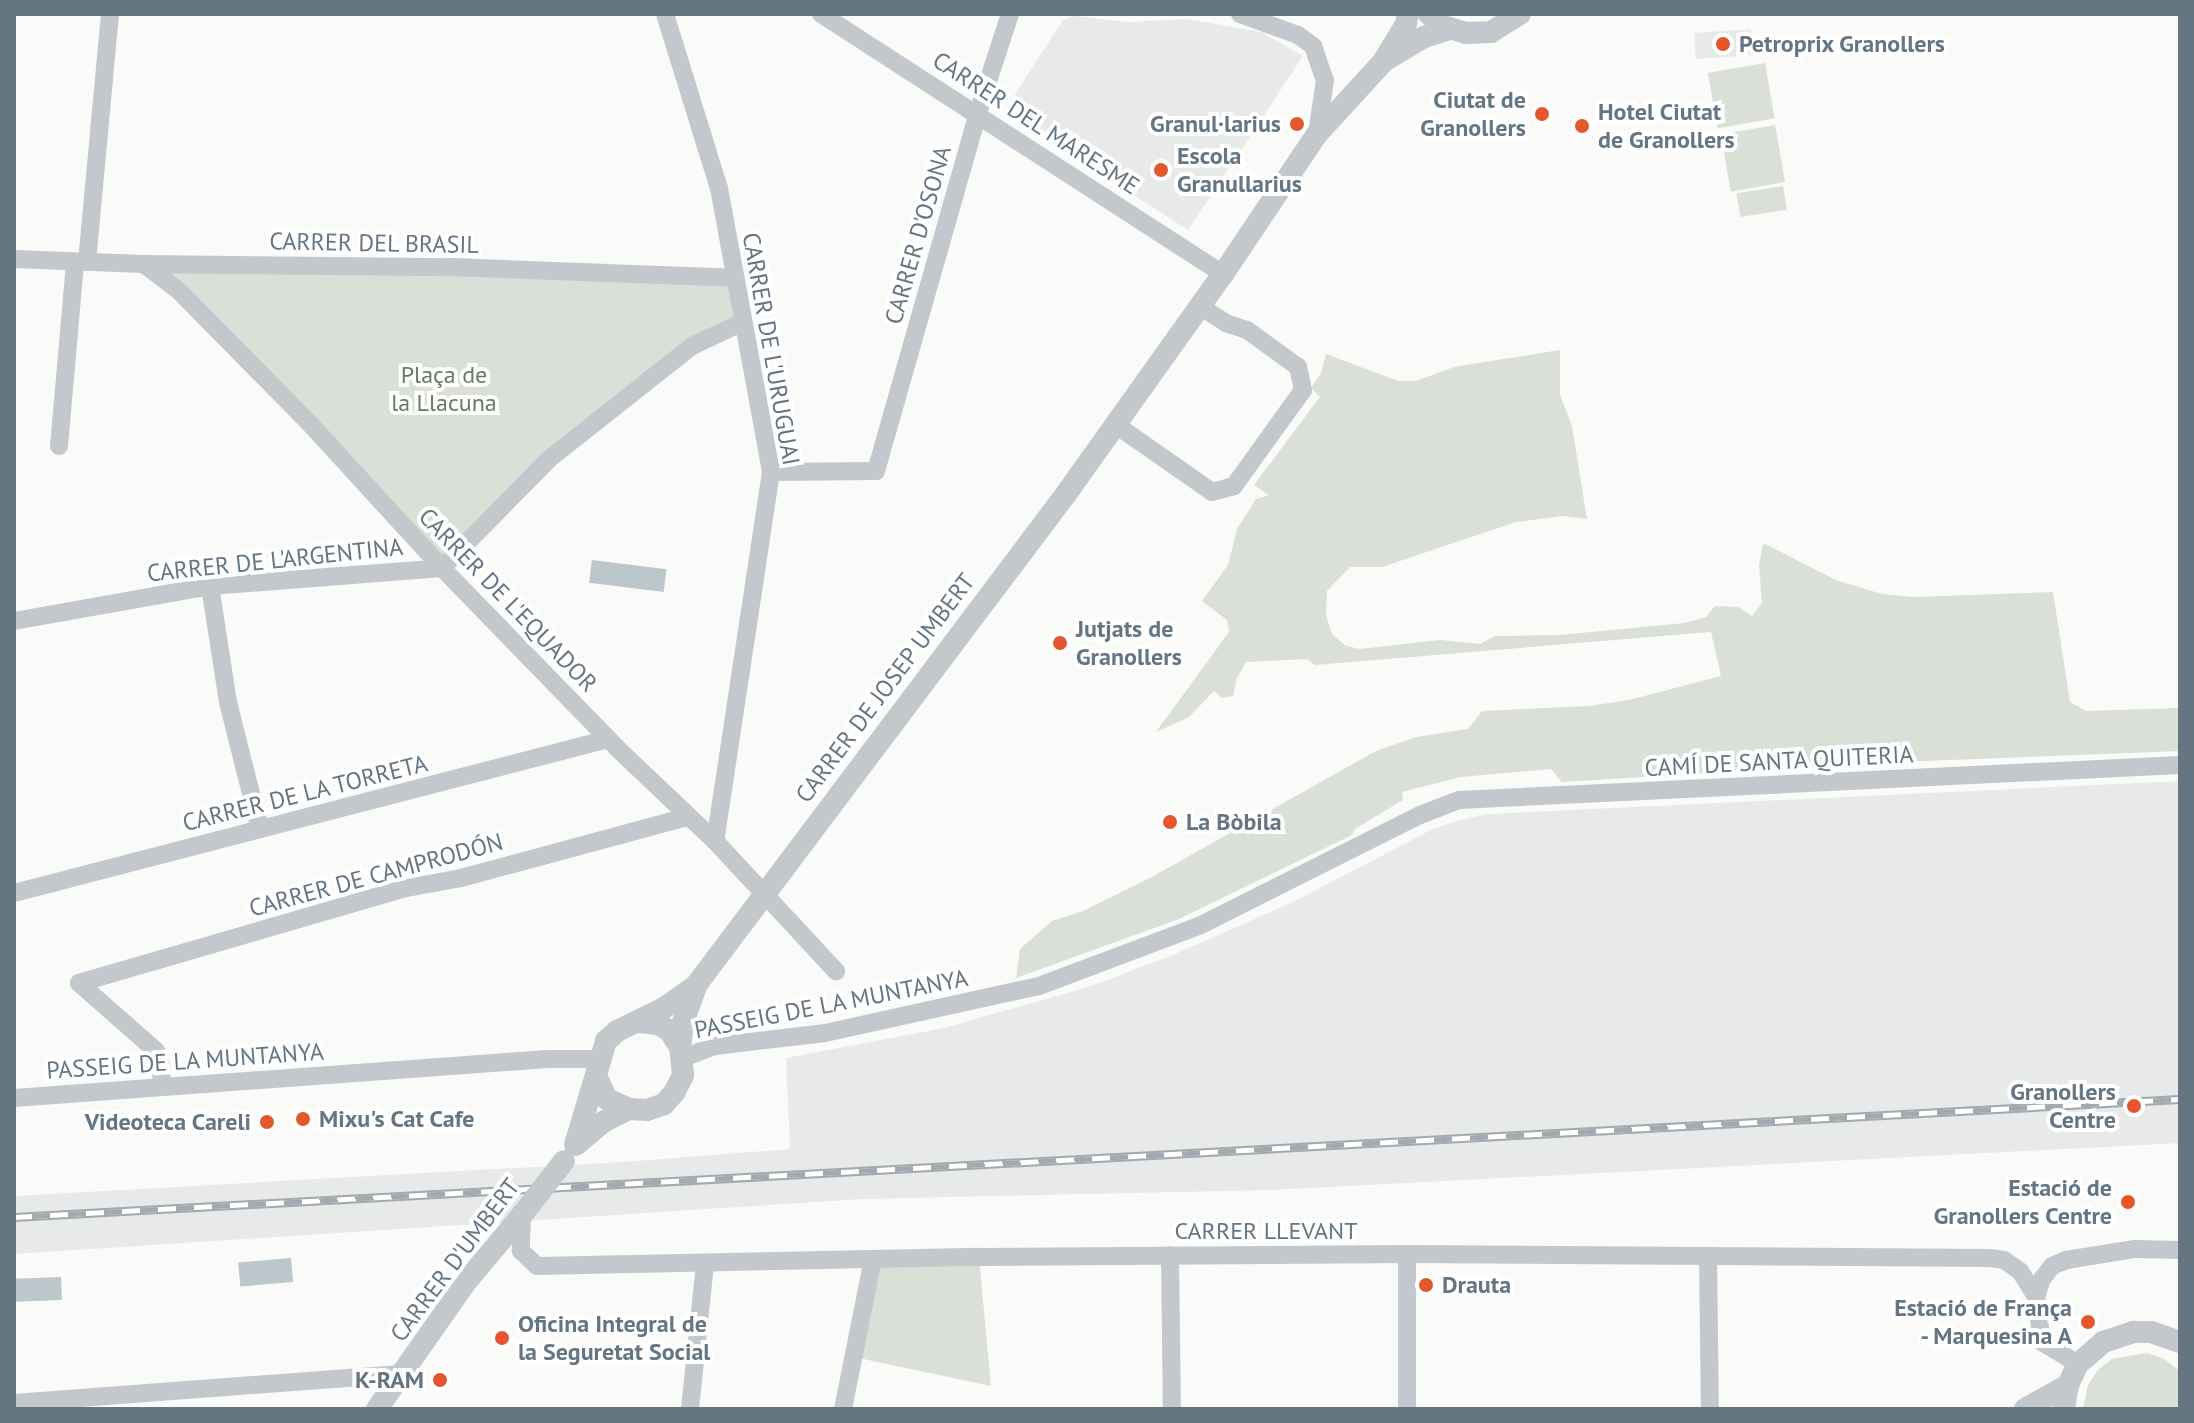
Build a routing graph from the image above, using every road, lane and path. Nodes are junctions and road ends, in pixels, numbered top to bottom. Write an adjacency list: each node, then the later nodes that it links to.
1 (110, 14): 14 (street)
2 (665, 14): 17 (street, CARRER DE L'URUGUAI)
3 (821, 14): 11 (street, CARRER DEL MARESME)
4 (1010, 14): 11 (street, CARRER D'OSONA)
5 (1240, 14): 12 (street, CARRER DE JOSEP UMBERT)
6 (1408, 14): 10 (street)
7 (1429, 14): 9 (street)
8 (1520, 14): 9 (street)
9 (1451, 29): 10 (street)
10 (1383, 62): 12 (street, CARRER DE JOSEP UMBERT)
11 (978, 112): 16 (street, CARRER DEL MARESME); 22 (street, CARRER D'OSONA)
12 (1317, 134): 16 (street, CARRER DE JOSEP UMBERT)
13 (14, 259): 14 (street, CARRER DEL BRASIL)
14 (81, 262): 15 (street, CARRER DEL BRASIL); 21 (street)
15 (144, 264): 17 (street, CARRER DEL BRASIL); 23 (street, CARRER DE L'EQUADOR)
16 (1223, 274): 18 (street, CARRER DE JOSEP UMBERT)
17 (734, 278): 19 (street, CARRER DE L'URUGUAI)
18 (1200, 306): 20 (street, CARRER DE JOSEP UMBERT); 20 (street)
19 (741, 323): 22 (street, CARRER DE L'URUGUAI); 23 (street)
20 (1116, 425): 33 (street, CARRER DE JOSEP UMBERT)
21 (59, 446)
22 (771, 472): 31 (street, CARRER DE L'URUGUAI)
23 (442, 568): 24 (street, CARRER DE L'ARGENTINA); 26 (street, CARRER DE L'EQUADOR)
24 (210, 586): 25 (street, CARRER DE L'ARGENTINA); 29 (street)
25 (14, 621)
26 (608, 739): 28 (street, CARRER DE L'EQUADOR); 29 (street, CARRER DE LA TORRETA)
27 (2180, 765): 30 (street, CAMÍ DE SANTA QUITERIA)
28 (687, 817): 31 (street, CARRER DE L'EQUADOR); 39 (street, CARRER DE CAMPRODÓN)
29 (260, 829): 32 (street, CARRER DE LA TORRETA)
30 (1387, 833): 37 (street, PASSEIG DE LA MUNTANYA)
31 (715, 841): 33 (street, CARRER DE L'EQUADOR)
32 (14, 893)
33 (763, 893): 34 (street, CARRER DE L'EQUADOR); 35 (street, CARRER DE JOSEP UMBERT)
34 (836, 971)
35 (697, 984): 36 (street); 37 (street)
36 (637, 1022): 37 (street); 38 (street)
37 (682, 1052): 41 (street)
38 (598, 1068): 39 (street, PASSEIG DE LA MUNTANYA); 41 (street); 42 (street)
39 (162, 1087): 40 (street, PASSEIG DE LA MUNTANYA)
40 (14, 1098)
41 (629, 1109): 42 (street)
42 (570, 1153): 43 (street, CARRER D'UMBERT, bridge)
43 (514, 1240): 49 (street, CARRER LLEVANT); 53 (street, CARRER D'UMBERT)
44 (2180, 1250): 50 (street)
45 (1407, 1254): 46 (street, CARRER LLEVANT); 47 (street, CARRER LLEVANT); 60 (street)
46 (1170, 1255): 48 (street, CARRER LLEVANT); 59 (street)
47 (1708, 1256): 50 (street, CARRER LLEVANT); 61 (street)
48 (873, 1259): 49 (street, CARRER LLEVANT); 58 (street)
49 (705, 1263): 57 (street)
50 (2036, 1297): 52 (street, CARRER LLEVANT)
51 (2180, 1342): 52 (street)
52 (2078, 1364): 54 (street)
53 (401, 1374): 55 (street); 56 (street, CARRER D'UMBERT)
54 (2068, 1385): 62 (street); 63 (street)
55 (14, 1403)
56 (377, 1409)
57 (690, 1409)
58 (843, 1409)
59 (1172, 1409)
60 (1407, 1409)
61 (1710, 1409)
62 (2025, 1409)
63 (2064, 1409)

